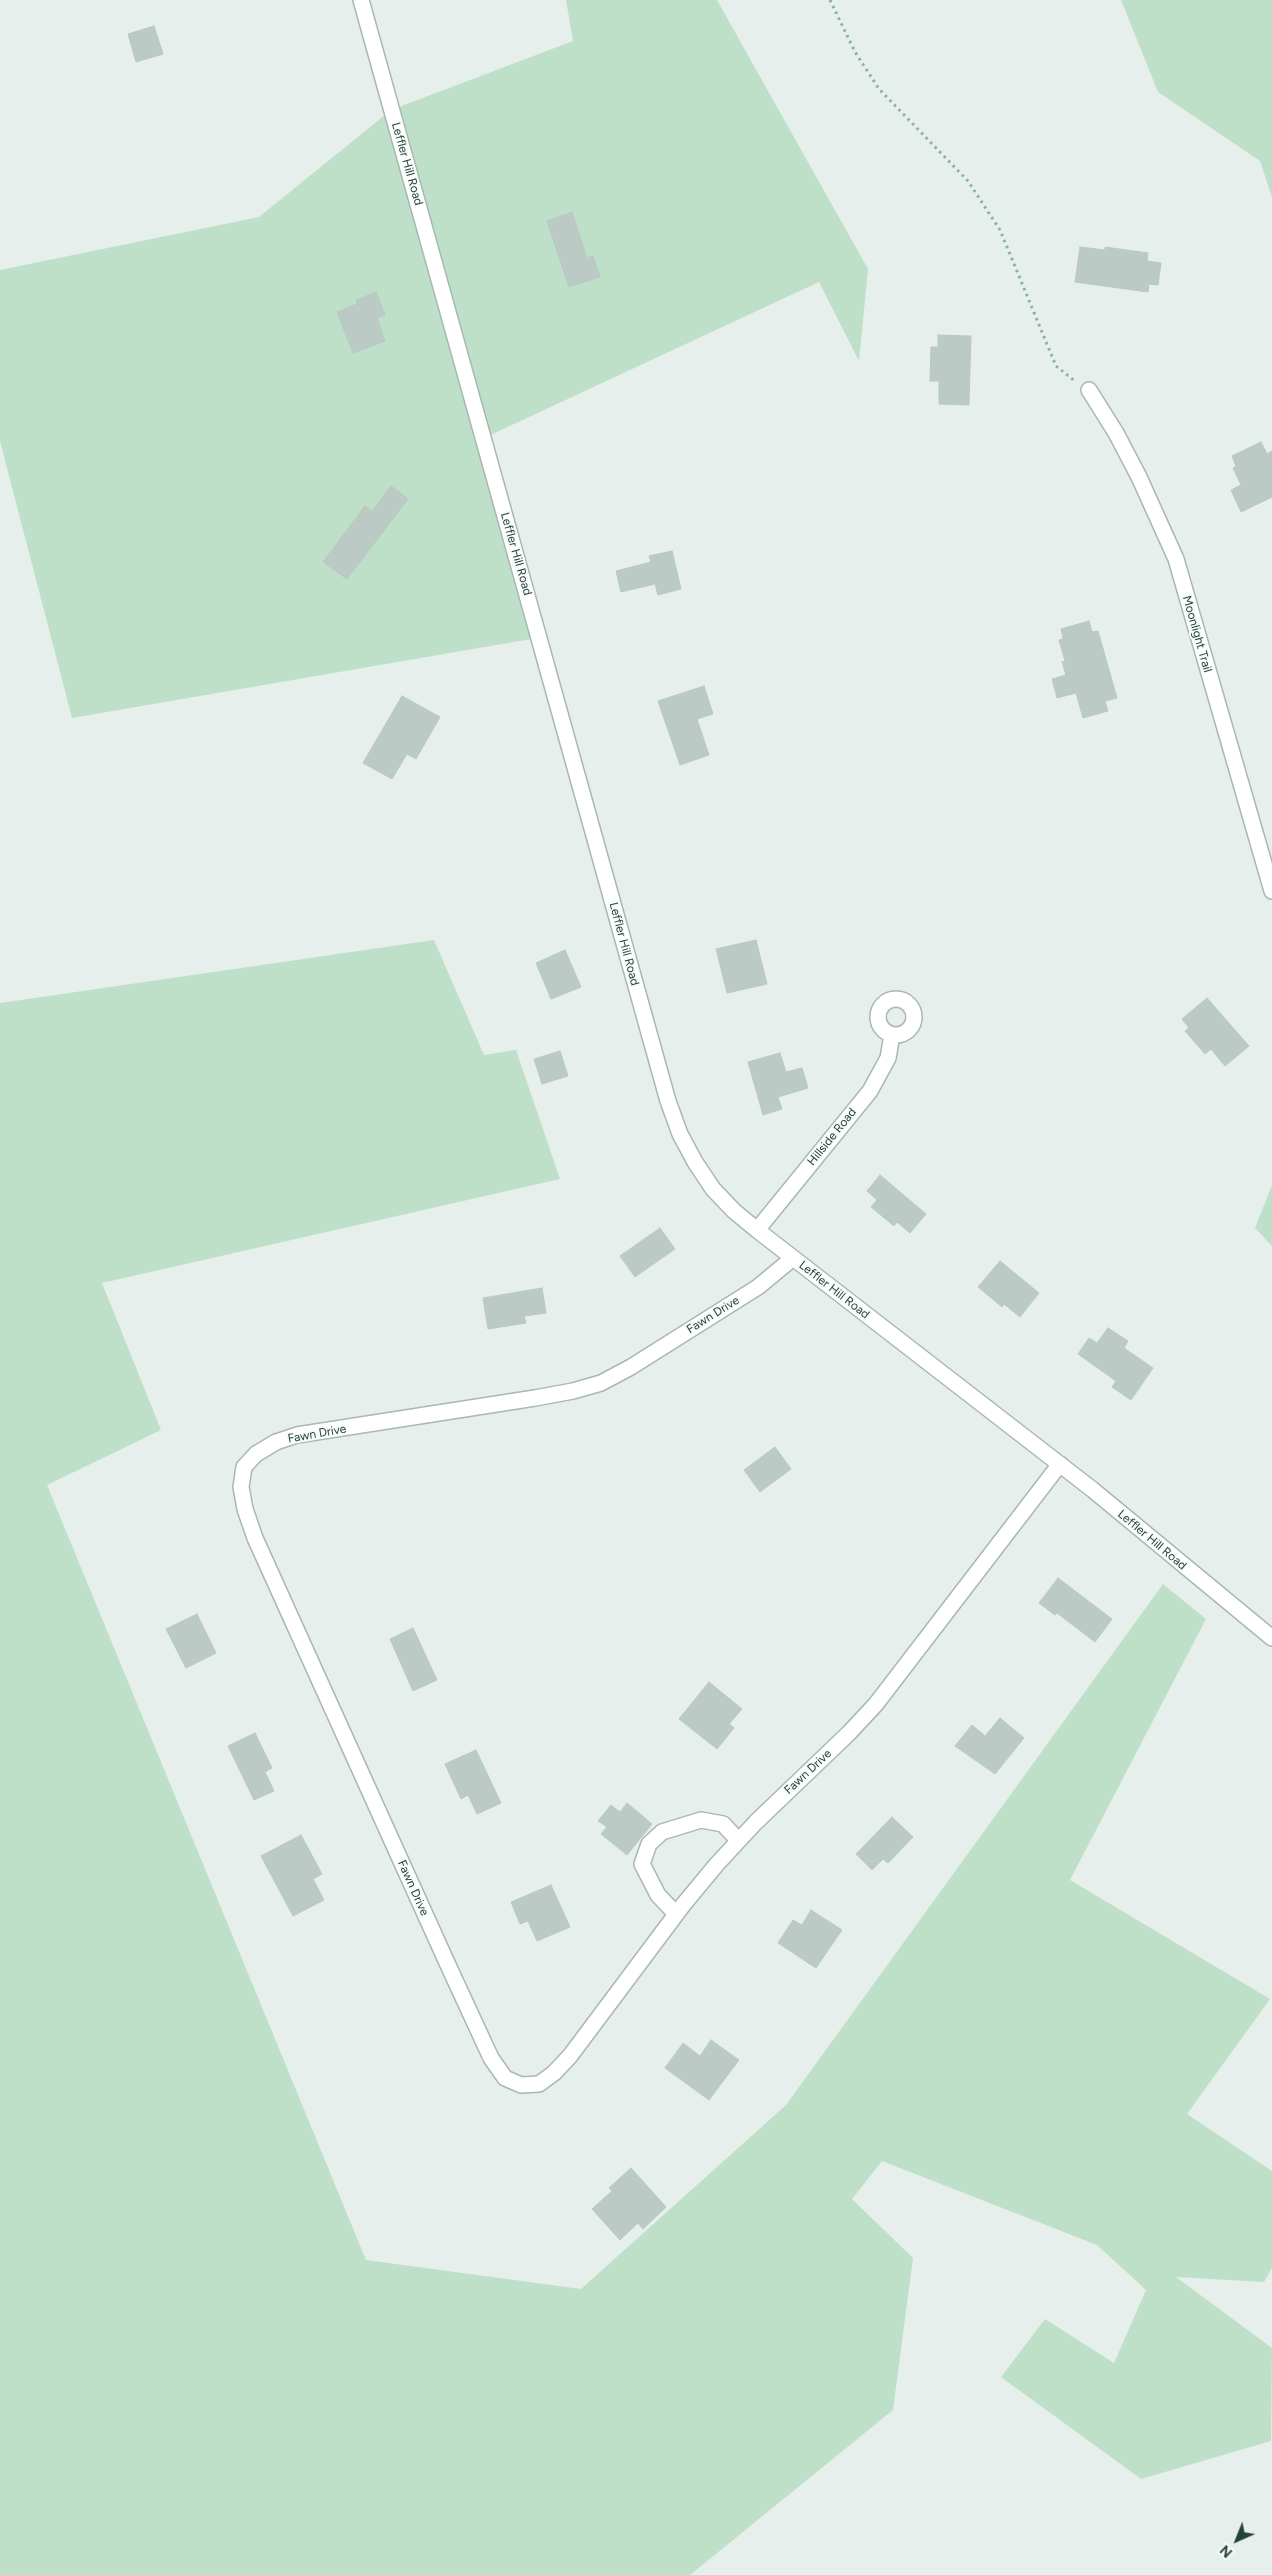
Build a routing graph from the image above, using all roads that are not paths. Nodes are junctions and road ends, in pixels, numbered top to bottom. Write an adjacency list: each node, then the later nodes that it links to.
1 (361, 0): 5 (street, Leffler Hill Road)
2 (1089, 390): 3 (street, Moonlight Trail)
3 (1272, 891)
4 (892, 1035): 5 (street, Hillside Road)
5 (757, 1230): 6 (street, Leffler Hill Road)
6 (793, 1258): 7 (street, Leffler Hill Road); 10 (street, Fawn Drive)
7 (1060, 1464): 8 (street, Leffler Hill Road); 9 (street, Fawn Drive)
8 (1272, 1638)
9 (738, 1840): 10 (street, Fawn Drive); 10 (street)
10 (676, 1914)

